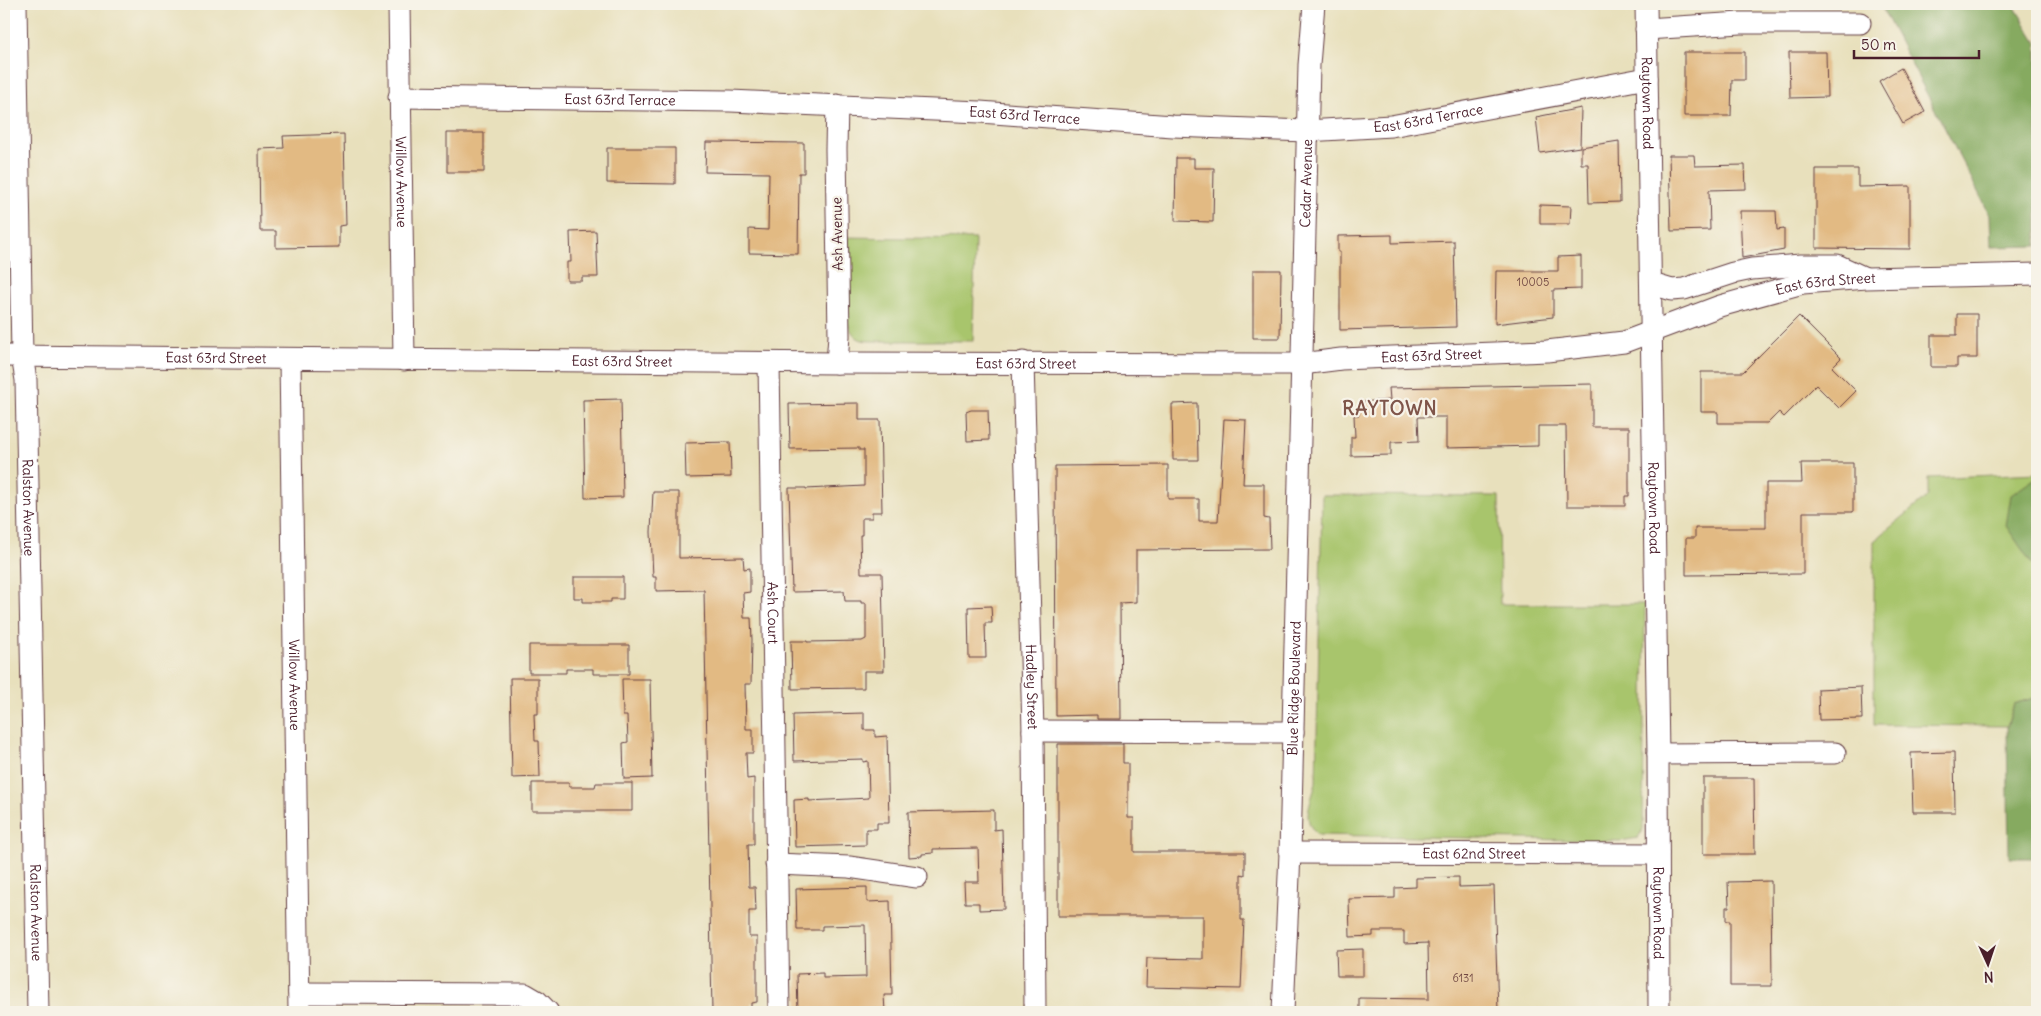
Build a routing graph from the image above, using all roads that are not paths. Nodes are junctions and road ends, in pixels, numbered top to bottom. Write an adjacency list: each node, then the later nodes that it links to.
1 (16, 4): 15 (street, Ralston Avenue)
2 (399, 4): 8 (street, Willow Avenue)
3 (1314, 4): 10 (street, Cedar Avenue)
4 (1646, 4): 6 (street, Raytown Road)
5 (1860, 23): 6 (street)
6 (1646, 29): 7 (street, Raytown Road)
7 (1647, 78): 10 (street, East 63rd Terrace); 13 (street, Raytown Road)
8 (399, 97): 9 (street, East 63rd Terrace); 17 (street, Willow Avenue)
9 (837, 105): 10 (street, East 63rd Terrace); 20 (street, Ash Avenue)
10 (1308, 131): 21 (street, Cedar Avenue)
11 (2037, 274): 12 (street, East 63rd Street)
12 (1866, 278): 13 (street); 14 (street, East 63rd Street)
13 (1652, 284): 14 (street, Raytown Road)
14 (1652, 333): 21 (street, East 63rd Street); 25 (street, Raytown Road)
15 (13, 356): 16 (street, East 63rd Street); 31 (street, Ralston Avenue)
16 (290, 358): 17 (street, East 63rd Street); 30 (street, Willow Avenue)
17 (404, 360): 19 (street, East 63rd Street)
18 (1024, 362): 20 (street, East 63rd Street); 21 (street, East 63rd Street); 22 (street, Hadley Street)
19 (769, 363): 20 (street, East 63rd Street); 28 (street, Ash Court)
20 (837, 363)
21 (1302, 364): 23 (street, Blue Ridge Boulevard)
22 (1033, 731): 23 (street); 34 (street, Hadley Street)
23 (1293, 732): 26 (street, Blue Ridge Boulevard)
24 (1835, 753): 25 (street)
25 (1658, 754): 27 (street, Raytown Road)
26 (1290, 853): 27 (street, East 62nd Street); 35 (street, Blue Ridge Boulevard)
27 (1658, 854): 36 (street, Raytown Road)
28 (776, 864): 29 (street); 33 (street, Ash Court)
29 (917, 877)
30 (299, 1003): 32 (street)
31 (38, 1012)
32 (548, 1012)
33 (779, 1012)
34 (1035, 1012)
35 (1283, 1012)
36 (1659, 1012)

